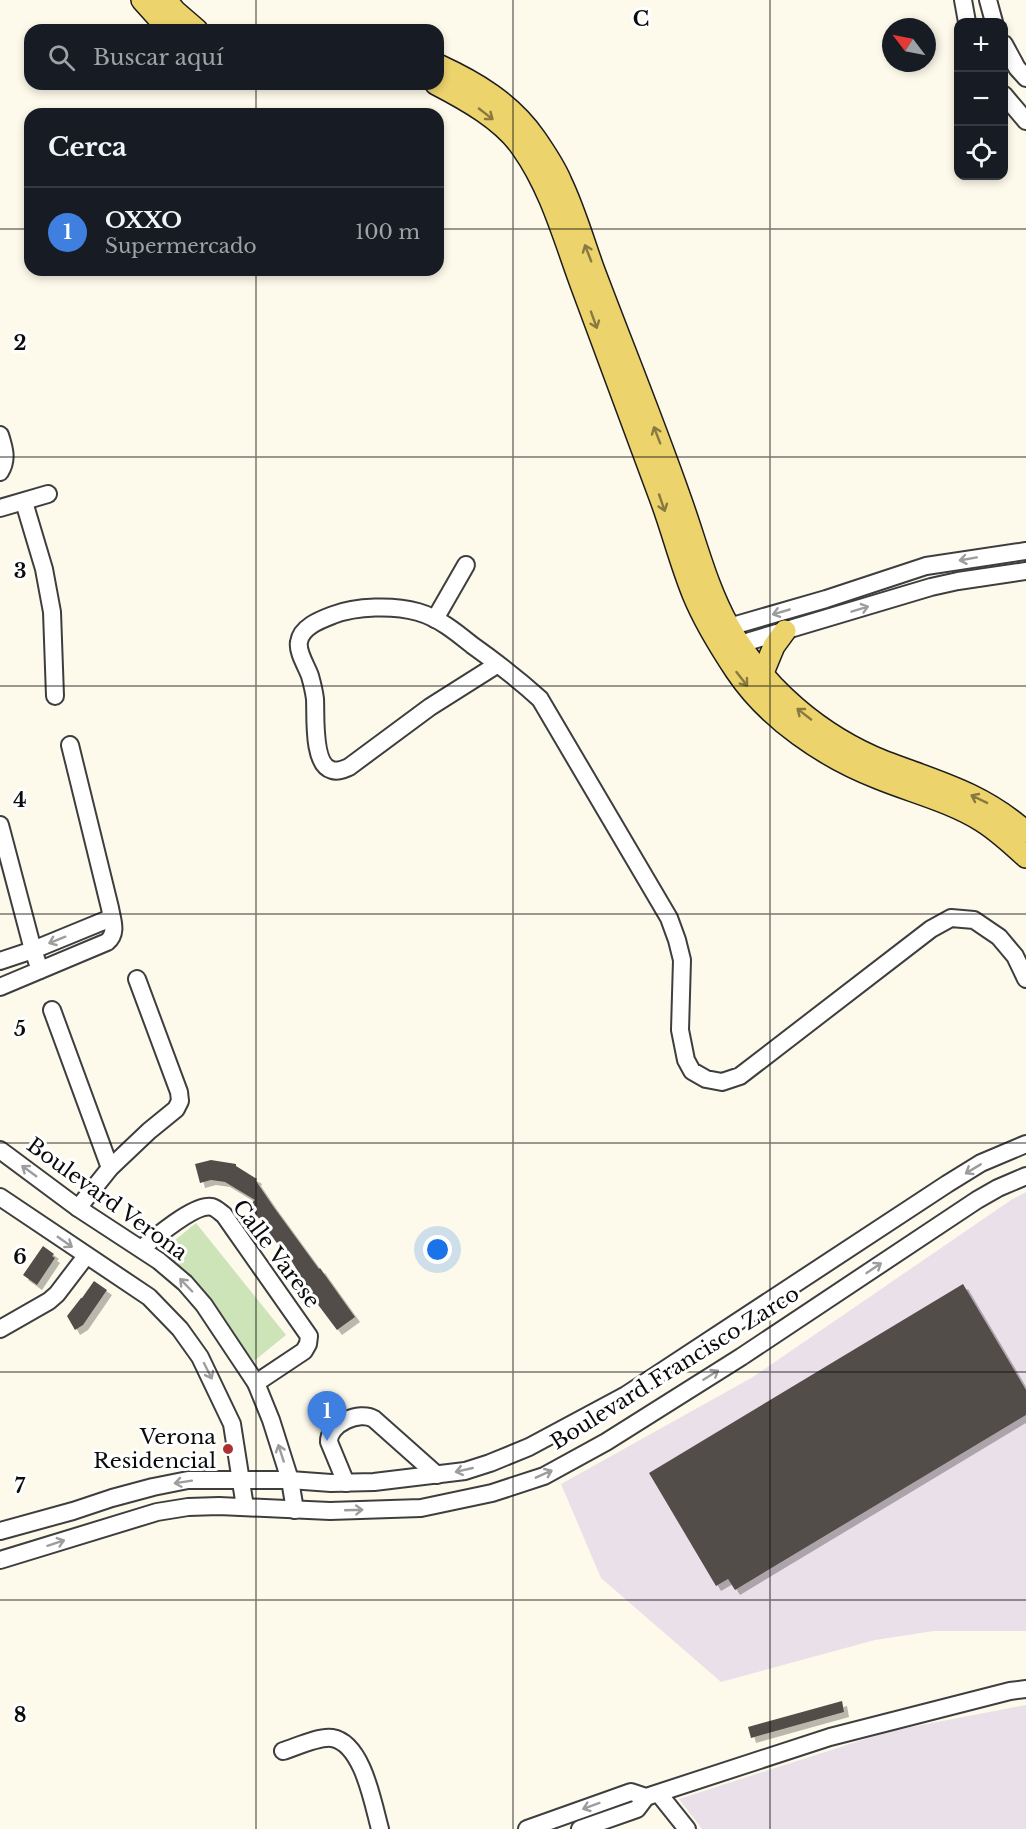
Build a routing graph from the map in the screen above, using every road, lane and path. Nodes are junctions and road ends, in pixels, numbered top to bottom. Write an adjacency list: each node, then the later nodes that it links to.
1 (142, 0): 7 (main road)
2 (166, 0): 8 (main road)
3 (963, 0): 5 (street)
4 (987, 0): 6 (street)
5 (966, 18)
6 (993, 18)
7 (164, 24)
8 (190, 24)
9 (1008, 49): 11 (street)
10 (444, 68): 15 (main road, one-way to 10)
11 (1023, 68)
12 (444, 89): 15 (main road, one-way to 15)
13 (1008, 100): 14 (street)
14 (1026, 121)
15 (593, 293): 26 (main road)
16 (0, 435): 17 (street)
17 (0, 472)
18 (48, 494): 19 (street)
19 (24, 502): 20 (street); 29 (street)
20 (0, 508)
21 (1026, 551): 26 (street, one-way to 26)
22 (466, 565): 24 (street)
23 (1026, 571): 25 (street, one-way to 23)
24 (435, 619): 27 (street); 27 (street)
25 (785, 631): 26 (street); 28 (main road)
26 (727, 640): 28 (main road); 33 (main road, one-way to 33)
27 (498, 664): 39 (street)
28 (762, 675): 32 (main road, one-way to 28)
29 (55, 696)
30 (70, 745): 34 (street)
31 (0, 825): 35 (street)
32 (1026, 832)
33 (1026, 857)
34 (111, 918): 35 (street, one-way to 35); 37 (street)
35 (33, 950): 36 (street); 37 (street)
36 (0, 961)
37 (40, 970): 40 (street)
38 (137, 979): 44 (street)
39 (1026, 979)
40 (0, 987)
41 (52, 1010): 44 (street)
42 (1026, 1144): 52 (street, Boulevard Francisco Zarco, one-way to 52)
43 (0, 1150): 47 (street, Boulevard Verona, one-way to 43)
44 (110, 1168): 47 (street)
45 (1026, 1176): 57 (street, Boulevard Francisco Zarco, one-way to 45)
46 (0, 1197): 49 (street, one-way to 49)
47 (78, 1208): 48 (street, Boulevard Verona)
48 (141, 1248): 51 (street, Boulevard Verona, one-way to 48); 51 (street, Calle Varese)
49 (86, 1256): 50 (street); 53 (street, one-way to 53)
50 (0, 1329)
51 (255, 1383): 54 (street, Boulevard Verona, one-way to 51)
52 (437, 1475): 55 (street, Boulevard Francisco Zarco); 55 (street)
53 (241, 1479): 54 (street, Boulevard Francisco Zarco); 56 (street); 58 (street, Boulevard Francisco Zarco, one-way to 58)
54 (290, 1479): 55 (street, Boulevard Francisco Zarco); 57 (street, Boulevard Verona)
55 (346, 1483)
56 (245, 1507): 57 (street, Boulevard Francisco Zarco); 59 (street, Boulevard Francisco Zarco, one-way to 56)
57 (295, 1510)
58 (0, 1531)
59 (0, 1560)
60 (1026, 1689): 62 (street)
61 (283, 1751): 63 (street)
62 (653, 1795): 64 (street, one-way to 64); 65 (street); 66 (street)
63 (380, 1829)
64 (526, 1829)
65 (580, 1829)
66 (687, 1829)

